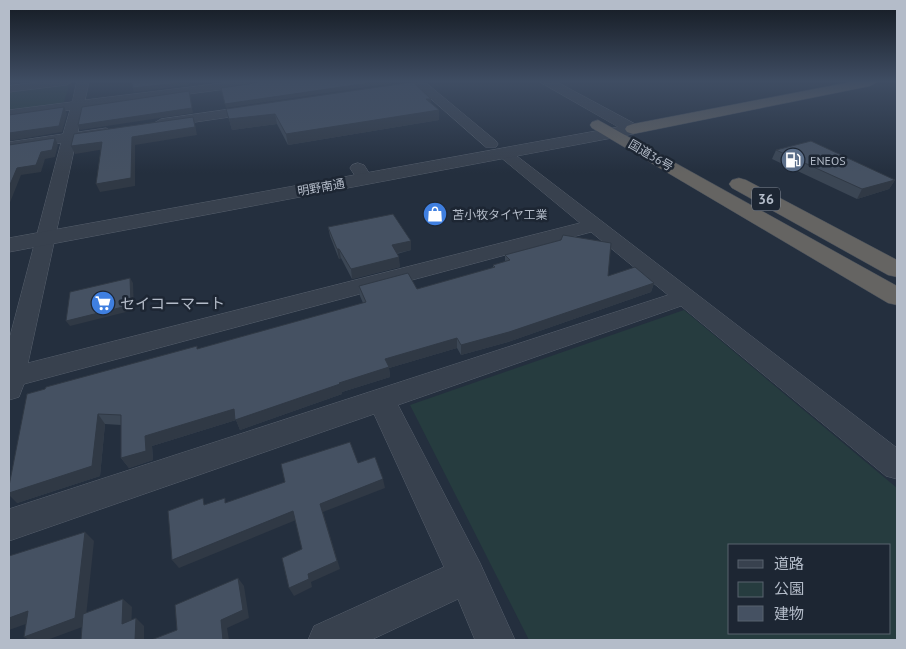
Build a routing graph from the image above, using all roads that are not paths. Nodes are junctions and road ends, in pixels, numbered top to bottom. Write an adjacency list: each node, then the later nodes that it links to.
1 (22, 112): 8 (street)
2 (75, 112): 12 (street)
3 (235, 112): 9 (street)
4 (455, 112): 14 (street)
5 (589, 112): 10 (street)
6 (681, 112): 10 (highway, 国道36号)
7 (698, 112): 10 (highway, 国道36号)
8 (9, 114)
9 (146, 126)
10 (615, 127): 14 (street, 明野南通); 19 (highway, 国道36号 / 36); 20 (highway, 国道36号 / 36)
11 (117, 130): 12 (street)
12 (70, 137): 13 (street); 17 (street)
13 (9, 146)
14 (498, 148): 15 (street); 17 (street, 明野南通)
15 (596, 224): 21 (street); 22 (street)
16 (9, 231): 17 (street, 明野南通)
17 (46, 231): 18 (street, 明野南通); 22 (street)
18 (9, 245)
19 (897, 270)
20 (897, 296)
21 (686, 297): 23 (street); 24 (street)
22 (10, 382)
23 (382, 399): 25 (street); 26 (street)
24 (897, 466)
25 (9, 525)
26 (467, 576): 27 (street); 28 (street)
27 (328, 640)
28 (495, 640)

